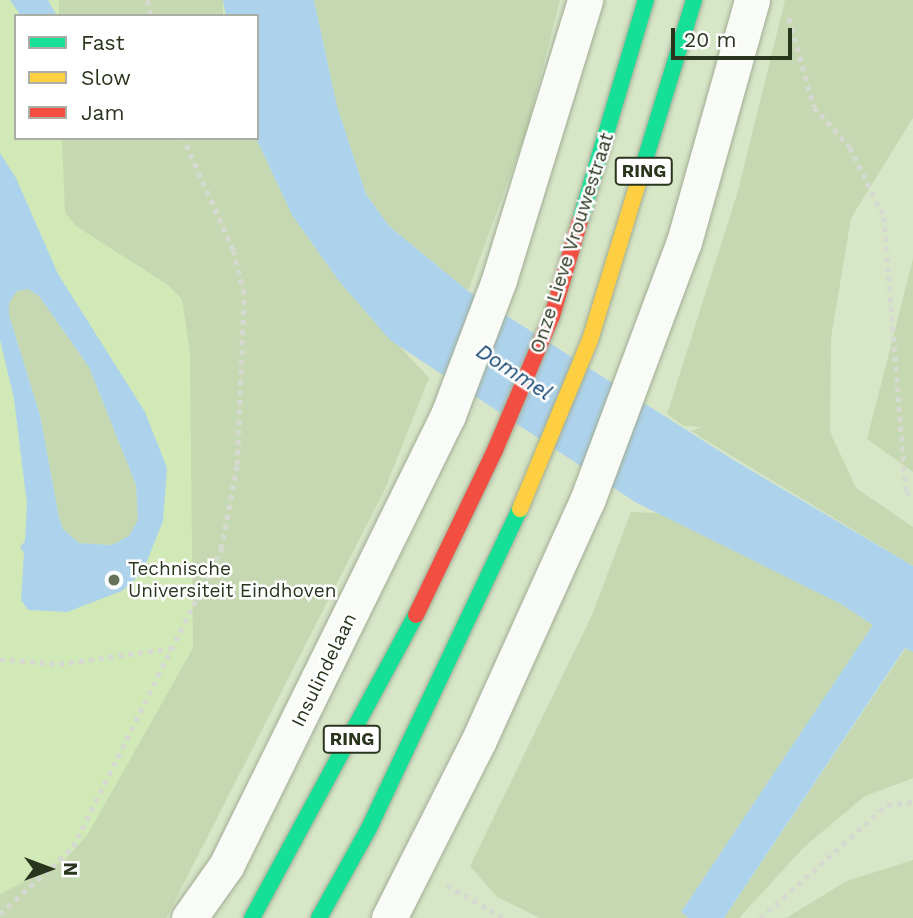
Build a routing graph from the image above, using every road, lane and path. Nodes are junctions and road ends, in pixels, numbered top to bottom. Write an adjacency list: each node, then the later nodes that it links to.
1 (584, 0): 13 (street, Insulindelaan)
2 (646, 0): 14 (main road, Onze Lieve Vrouwestraat / RING)
3 (694, 0): 15 (main road, RING)
4 (752, 0): 11 (street)
5 (788, 15): 7 (path)
6 (184, 140): 8 (path)
7 (913, 497)
8 (173, 648): 9 (path); 12 (path)
9 (0, 659)
10 (913, 802): 18 (path)
11 (419, 865): 16 (street); 17 (path)
12 (0, 914)
13 (189, 918)
14 (252, 918)
15 (319, 918)
16 (389, 918)
17 (504, 918)
18 (760, 918)

